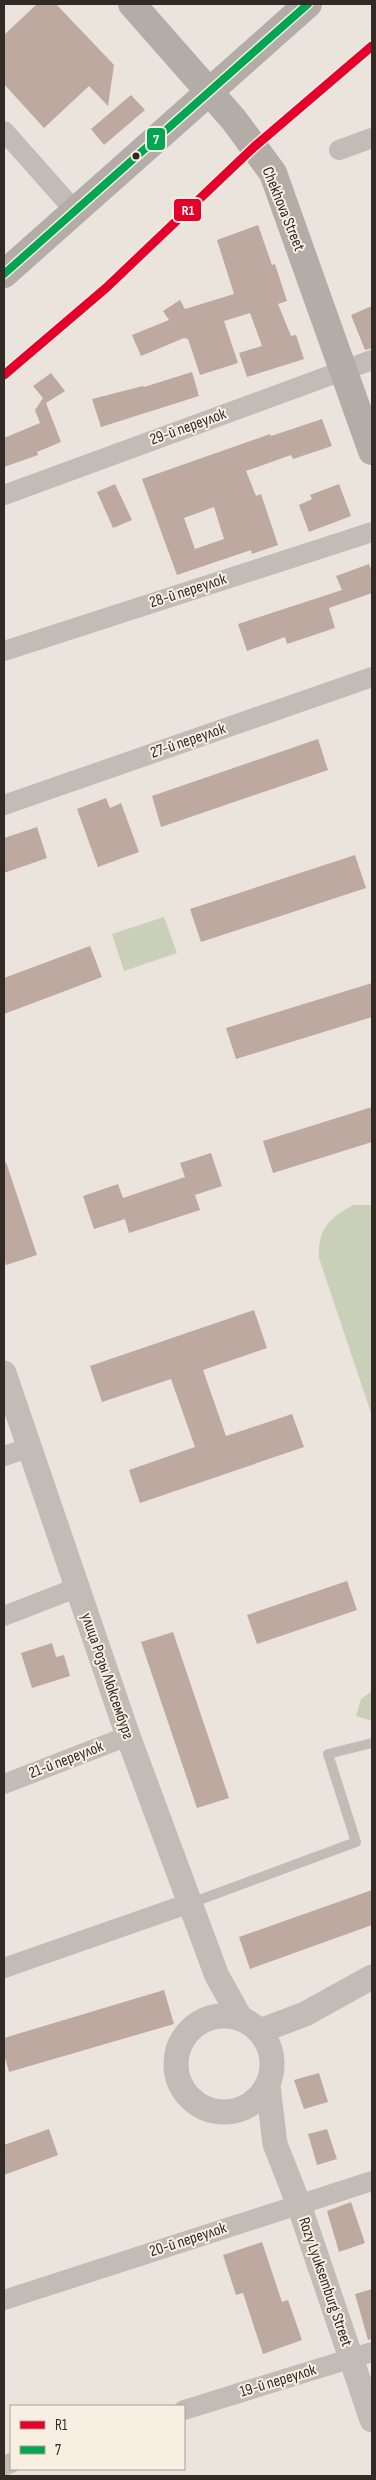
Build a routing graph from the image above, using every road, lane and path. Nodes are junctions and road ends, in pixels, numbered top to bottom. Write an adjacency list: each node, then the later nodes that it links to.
1 (132, 4): 3 (main road, Chekhova Street)
2 (308, 4): 3 (main road)
3 (210, 92): 7 (main road); 10 (main road, Chekhova Street)
4 (4, 131): 7 (street)
5 (372, 138): 6 (street)
6 (339, 150)
7 (75, 211): 8 (main road)
8 (4, 274)
9 (372, 360): 10 (street, 29-й переулок)
10 (343, 370): 11 (main road, Chekhova Street); 12 (street, 29-й переулок)
11 (372, 451)
12 (4, 495)
13 (372, 532): 14 (street, 28-й переулок)
14 (4, 651)
15 (372, 677): 16 (street, 27-й переулок)
16 (4, 805)
17 (4, 1373): 18 (street, улица Розы Люксембург)
18 (28, 1448): 19 (street); 20 (street, улица Розы Люксембург)
19 (4, 1456)
20 (76, 1588): 21 (street); 22 (street, улица Розы Люксембург)
21 (4, 1616)
22 (128, 1736): 24 (street, 21-й переулок); 25 (street, улица Розы Люксембург)
23 (372, 1743): 25 (lane)
24 (4, 1784)
25 (190, 1903): 26 (street); 27 (street, улица Розы Люксембург)
26 (4, 1968)
27 (217, 1976): 29 (street); 30 (street, улица Розы Люксембург)
28 (372, 1977): 30 (street)
29 (204, 2020): 30 (street); 32 (street)
30 (257, 2034): 31 (street, улица Розы Люксембург)
31 (268, 2086): 32 (street); 33 (street, улица Розы Люксембург)
32 (242, 2110): 33 (street)
33 (275, 2144): 35 (street, Rozy Lyuksemburg Street)
34 (372, 2181): 35 (street, 20-й переулок)
35 (299, 2205): 36 (street, 20-й переулок); 37 (street, Rozy Lyuksemburg Street)
36 (4, 2300)
37 (362, 2355): 38 (street, 19-й переулок); 39 (street, Rozy Lyuksemburg Street)
38 (185, 2410)
39 (372, 2420)

